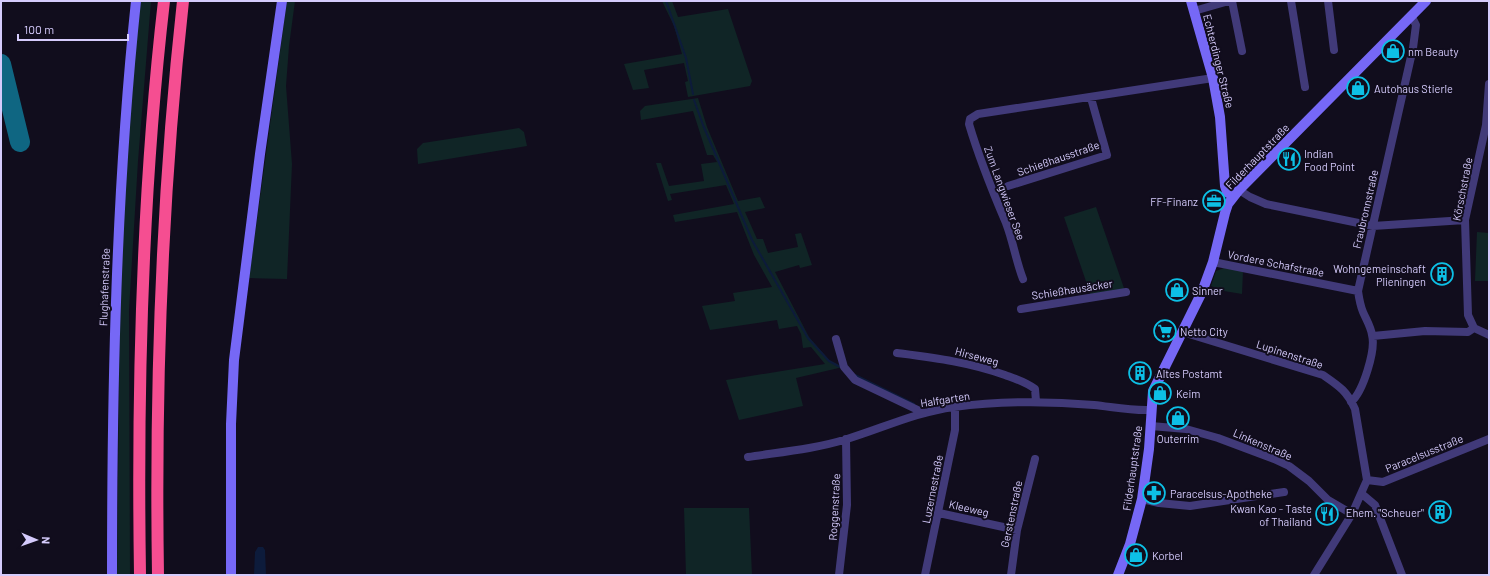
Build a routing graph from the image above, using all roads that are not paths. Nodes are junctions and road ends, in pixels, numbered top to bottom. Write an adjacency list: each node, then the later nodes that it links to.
1 (136, 1): 50 (main road, Flughafenstraße)
2 (164, 1): 51 (highway)
3 (183, 1): 52 (highway)
4 (282, 1): 53 (main road)
5 (1230, 1): 9 (street); 12 (street)
6 (1291, 1): 15 (street)
7 (1328, 1): 11 (street)
8 (1426, 1): 10 (main road, Filderhauptstraße)
9 (1192, 6): 13 (main road, Echterdinger Straße)
10 (1412, 17): 18 (main road, Filderhauptstraße); 20 (street, Fraubronnstraße)
11 (1334, 50)
12 (1242, 51)
13 (1213, 78): 16 (street); 18 (main road, Echterdinger Straße)
14 (1489, 84): 19 (street, Körschstraße)
15 (1305, 87)
16 (1091, 98): 17 (street, Schießhausstraße); 22 (street, Zum Langwieser See)
17 (1008, 186)
18 (1236, 193): 20 (street); 21 (main road, Filderhauptstraße)
19 (1465, 220): 20 (street); 26 (street, Körschstraße)
20 (1372, 226): 23 (street, Fraubronnstraße)
21 (1213, 262): 23 (street, Vordere Schafstraße); 27 (main road, Filderhauptstraße)
22 (1023, 279)
23 (1358, 290): 29 (street, Fraubronnstraße)
24 (1126, 292): 25 (street, Schießhausäcker)
25 (1021, 309)
26 (1474, 328): 28 (street); 29 (street)
27 (1183, 330): 33 (street, Lupinenstraße); 35 (main road, Filderhauptstraße)
28 (1489, 335)
29 (1373, 336): 33 (street)
30 (836, 339): 36 (street)
31 (897, 354): 32 (street, Hirseweg)
32 (1036, 401): 34 (street, Halfgarten); 35 (street, Halfgarten)
33 (1352, 402): 42 (street, Lupinenstraße)
34 (955, 407): 36 (street, Halfgarten); 46 (street, Luzernestraße)
35 (1151, 410): 37 (main road, Filderhauptstraße)
36 (922, 412): 39 (street, Halfgarten)
37 (1151, 426): 45 (main road, Filderhauptstraße); 47 (street, Linkenstraße)
38 (1489, 439): 42 (street, Paracelsusstraße)
39 (846, 440): 40 (street, Halfgarten); 54 (street, Roggenstraße)
40 (748, 457)
41 (1035, 459): 48 (street, Gerstenstraße)
42 (1367, 480): 44 (street)
43 (1284, 492): 45 (street)
44 (1362, 494): 47 (street); 60 (street)
45 (1142, 499): 49 (main road, Filderhauptstraße)
46 (939, 513): 48 (street, Kleeweg); 55 (street, Luzernestraße)
47 (1352, 514): 59 (street)
48 (1017, 530): 56 (street, Gerstenstraße)
49 (1125, 560): 57 (main road, Filderhauptstraße); 58 (main road)
50 (112, 575)
51 (140, 575)
52 (158, 575)
53 (231, 575)
54 (840, 575)
55 (925, 575)
56 (1011, 575)
57 (1118, 575)
58 (1128, 575)
59 (1314, 575)
60 (1402, 575)

